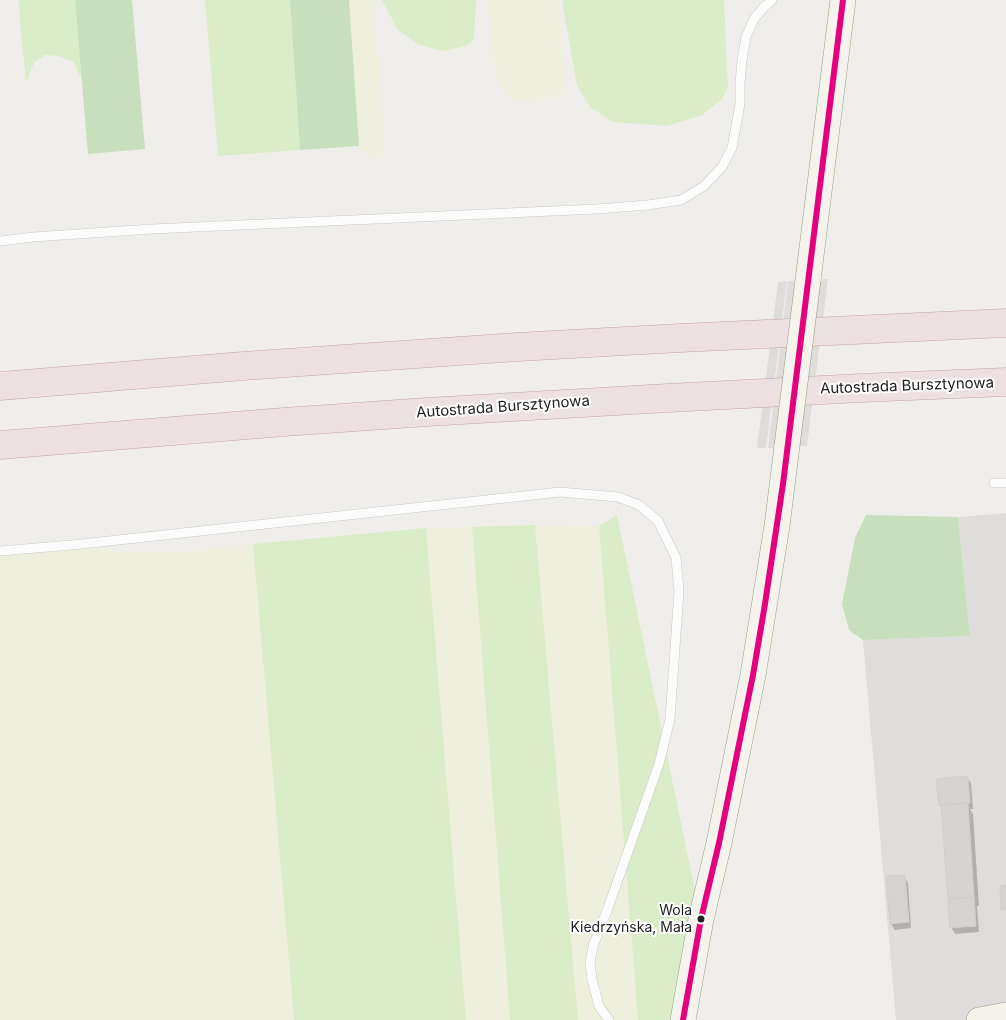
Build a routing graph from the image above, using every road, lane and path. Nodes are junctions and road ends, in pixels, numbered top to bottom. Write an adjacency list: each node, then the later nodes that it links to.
1 (772, 0): 3 (lane)
2 (843, 0): 13 (main road, bridge)
3 (0, 242)
4 (1006, 323): 6 (highway)
5 (1006, 382): 7 (highway, Autostrada Bursztynowa)
6 (0, 386)
7 (0, 445)
8 (994, 483): 9 (lane)
9 (1006, 483)
10 (0, 551): 12 (lane)
11 (1006, 1015): 14 (main road)
12 (609, 1020)
13 (683, 1020)
14 (980, 1020)

